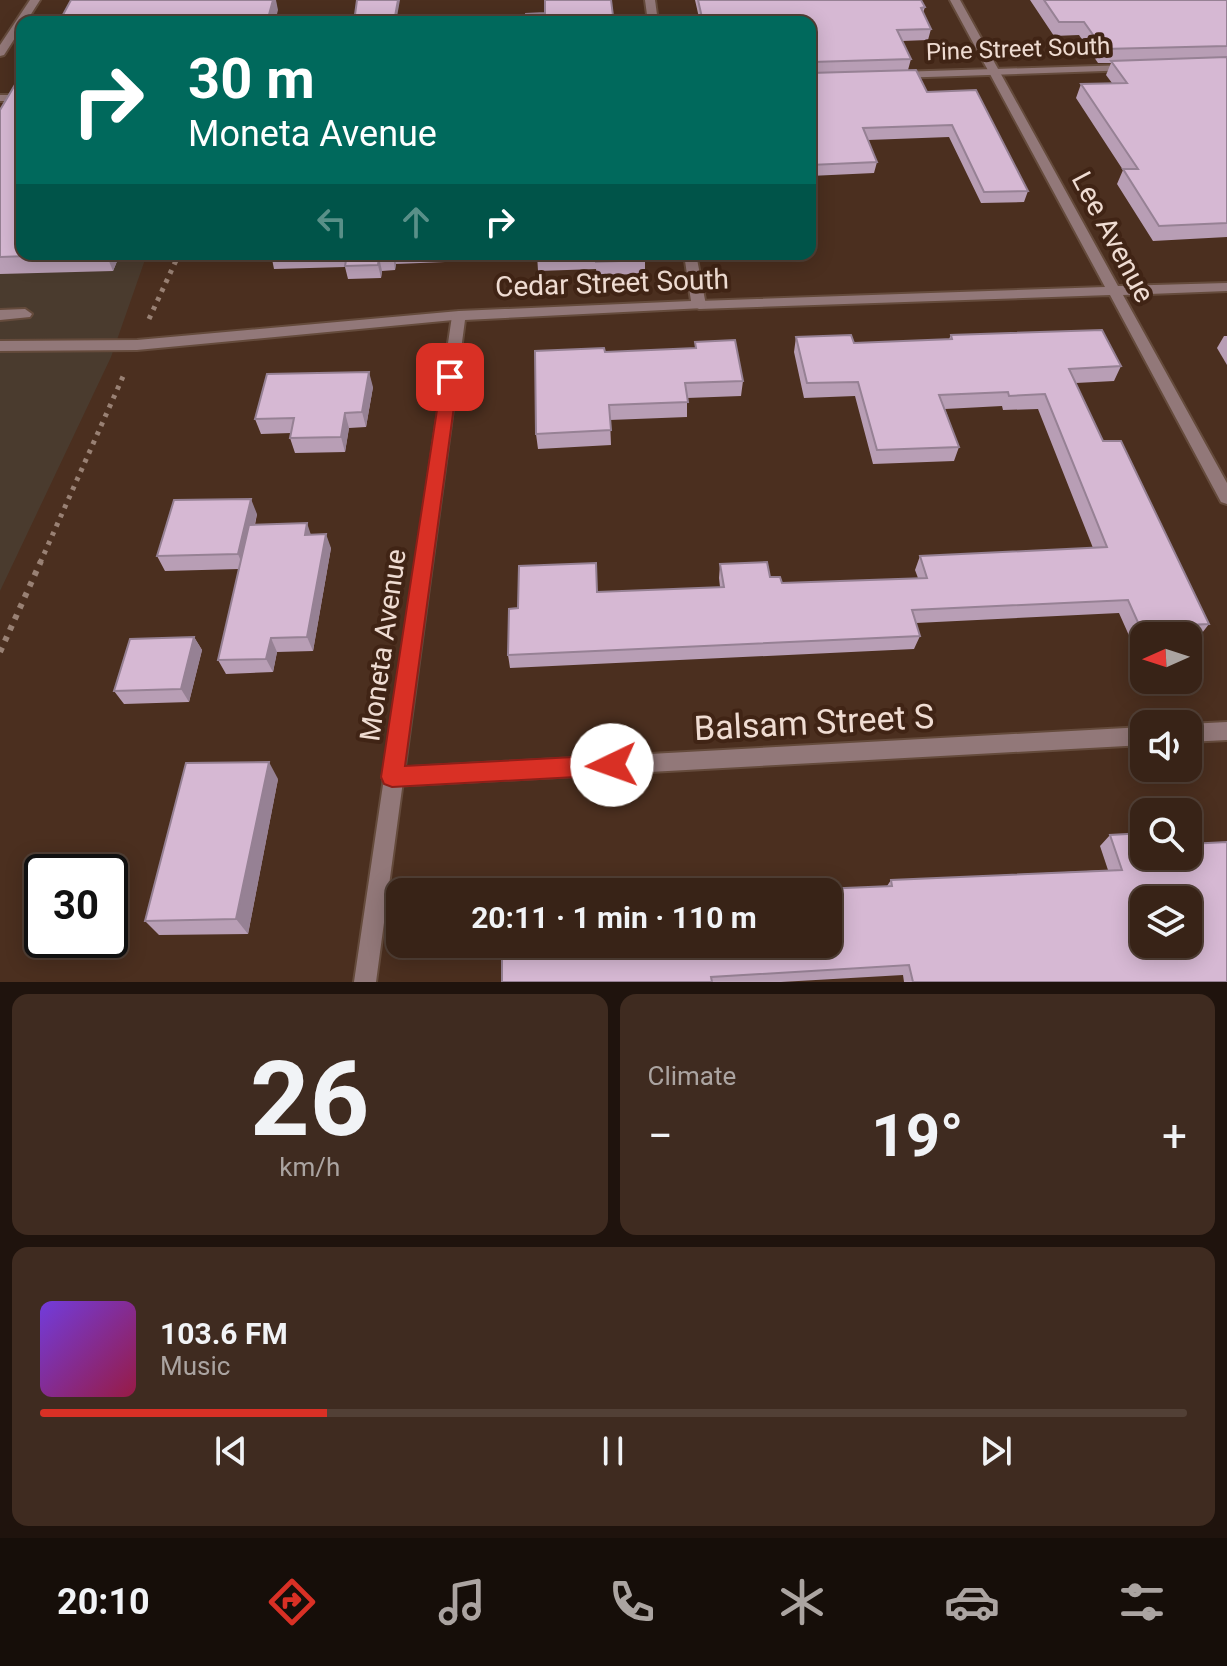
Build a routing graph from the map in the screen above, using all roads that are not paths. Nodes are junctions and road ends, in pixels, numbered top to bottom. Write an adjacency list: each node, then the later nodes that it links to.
1 (955, 0): 5 (street, Lee Avenue)
2 (16, 29): 3 (street)
3 (0, 53)
4 (1149, 67): 5 (street, Pine Street South)
5 (994, 72): 6 (street, Pine Street South); 9 (street, Lee Avenue)
6 (887, 76)
7 (691, 260): 10 (street)
8 (1227, 287): 9 (street, Cedar Street South)
9 (1112, 291): 10 (street, Cedar Street South); 15 (street, Lee Avenue)
10 (699, 305): 13 (street, Cedar Street South)
11 (25, 314): 12 (street)
12 (0, 315)
13 (459, 316): 14 (street, Cedar Street South); 20 (street, Moneta Avenue)
14 (0, 346)
15 (1221, 475): 16 (street, Lee Avenue)
16 (1227, 498)
17 (1227, 731): 18 (street)
18 (1202, 732)
19 (1130, 737): 20 (street, Balsam Street S)
20 (392, 777): 21 (street, Moneta Avenue)
21 (365, 982)

